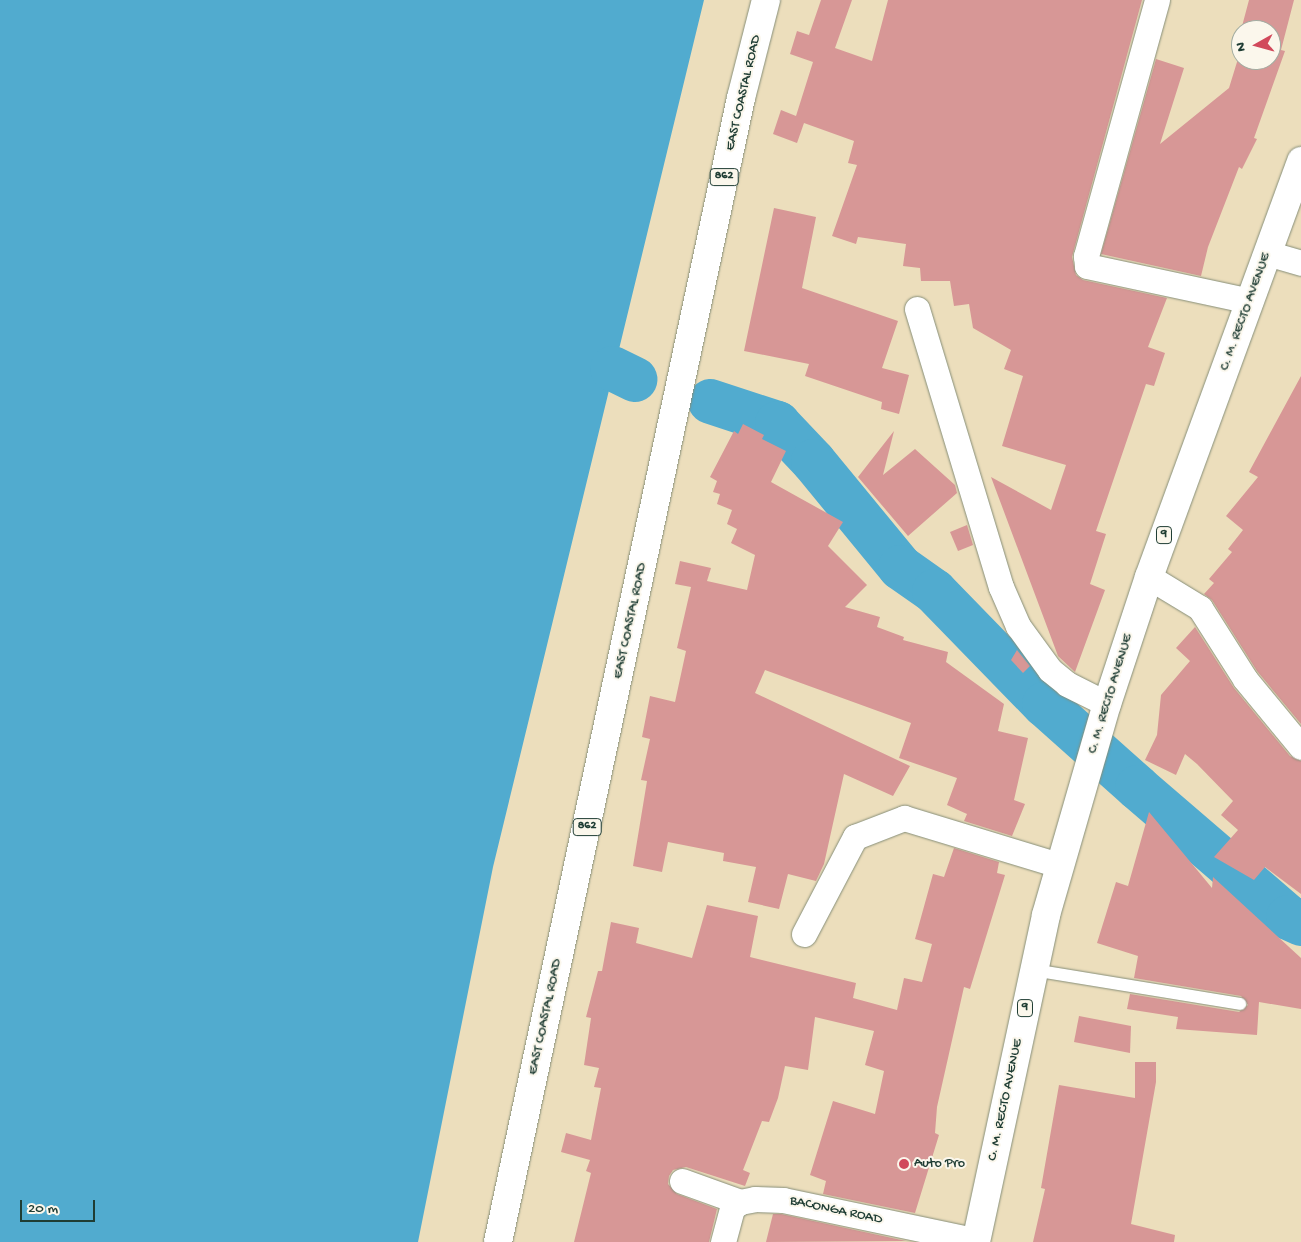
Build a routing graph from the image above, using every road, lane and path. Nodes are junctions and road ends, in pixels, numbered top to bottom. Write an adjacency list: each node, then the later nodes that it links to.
1 (766, 0): 18 (main road, EAST COASTAL ROAD / 862)
2 (1157, 0): 6 (street)
3 (1301, 161): 4 (main road, C. M. RECTO AVENUE / 9)
4 (1267, 254): 5 (street); 6 (main road, C. M. RECTO AVENUE / 9)
5 (1301, 263)
6 (1250, 301): 8 (main road, C. M. RECTO AVENUE / 9)
7 (917, 309): 9 (street)
8 (1149, 577): 9 (main road, C. M. RECTO AVENUE / 9); 10 (street)
9 (1104, 713): 11 (main road, C. M. RECTO AVENUE / 9)
10 (1301, 747)
11 (1059, 865): 12 (street); 13 (main road, C. M. RECTO AVENUE / 9)
12 (804, 934)
13 (1034, 970): 14 (lane); 17 (main road, C. M. RECTO AVENUE / 9)
14 (1240, 1004)
15 (682, 1181): 16 (street)
16 (740, 1202): 17 (street, BACONGA ROAD); 19 (street)
17 (976, 1241)
18 (498, 1242)
19 (723, 1242)

